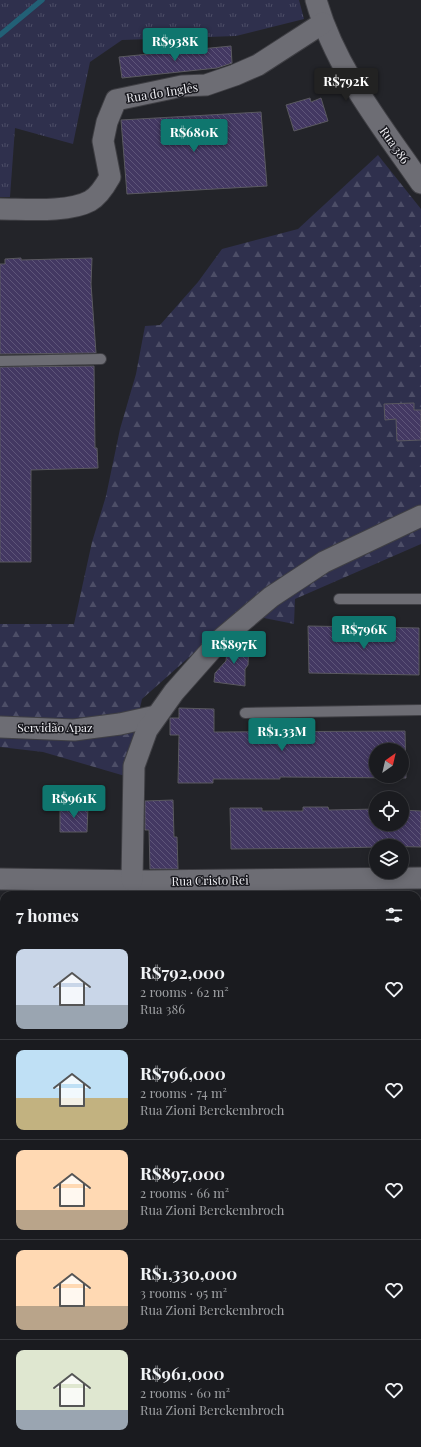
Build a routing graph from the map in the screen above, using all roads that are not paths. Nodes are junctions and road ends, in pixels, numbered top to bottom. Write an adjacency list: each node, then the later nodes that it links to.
1 (316, 0): 2 (street, Rua 386)
2 (323, 23): 3 (street, Rua 386); 4 (street, Rua do Inglês)
3 (421, 182)
4 (0, 209)
5 (101, 359): 6 (lane)
6 (0, 361)
7 (421, 516): 12 (street)
8 (340, 599): 9 (lane)
9 (421, 599)
10 (421, 710): 11 (lane)
11 (245, 713)
12 (156, 716): 13 (street, Servidão Apaz); 16 (street)
13 (0, 727)
14 (421, 878): 16 (street, Rua Cristo Rei)
15 (0, 879): 16 (street, Rua Cristo Rei)
16 (132, 880)

